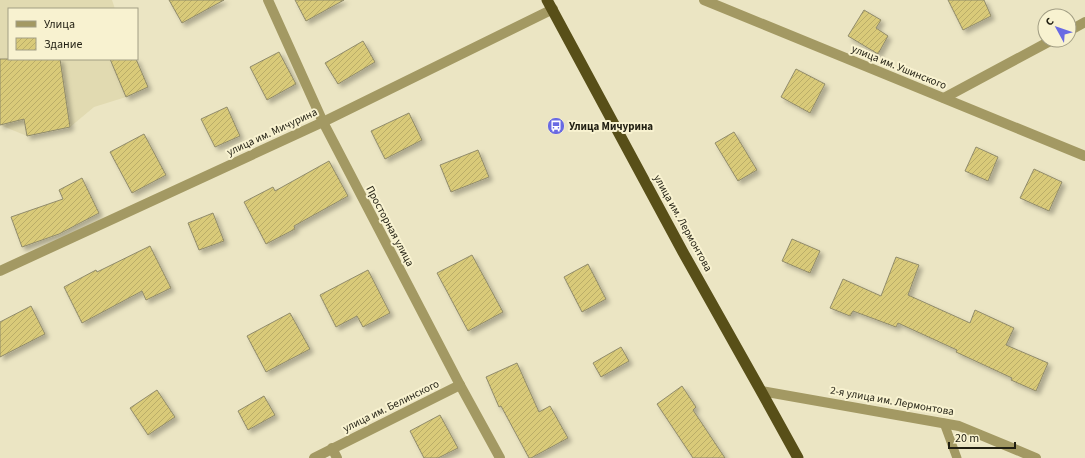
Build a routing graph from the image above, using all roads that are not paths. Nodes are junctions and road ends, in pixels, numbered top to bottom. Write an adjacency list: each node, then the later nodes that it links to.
1 (268, 0): 6 (street, Просторная улица)
2 (704, 0): 5 (street, улица им. Ушинского)
3 (550, 5): 6 (street, улица им. Мичурина); 10 (highway, улица им. Лермонтова)
4 (1037, 48): 5 (street)
5 (944, 98): 7 (street, улица им. Ушинского)
6 (323, 122): 8 (street, улица им. Мичурина); 9 (street, Просторная улица)
7 (1085, 156)
8 (0, 271)
9 (460, 385): 12 (street, улица им. Белинского); 15 (street, Просторная улица)
10 (761, 391): 11 (street, 2-я улица им. Лермонтова); 16 (highway, улица им. Лермонтова)
11 (944, 423): 17 (lane); 18 (street, 2-я улица им. Лермонтова)
12 (332, 448): 13 (street, улица им. Белинского); 14 (street)
13 (314, 458)
14 (337, 458)
15 (500, 458)
16 (798, 458)
17 (957, 458)
18 (1034, 458)

